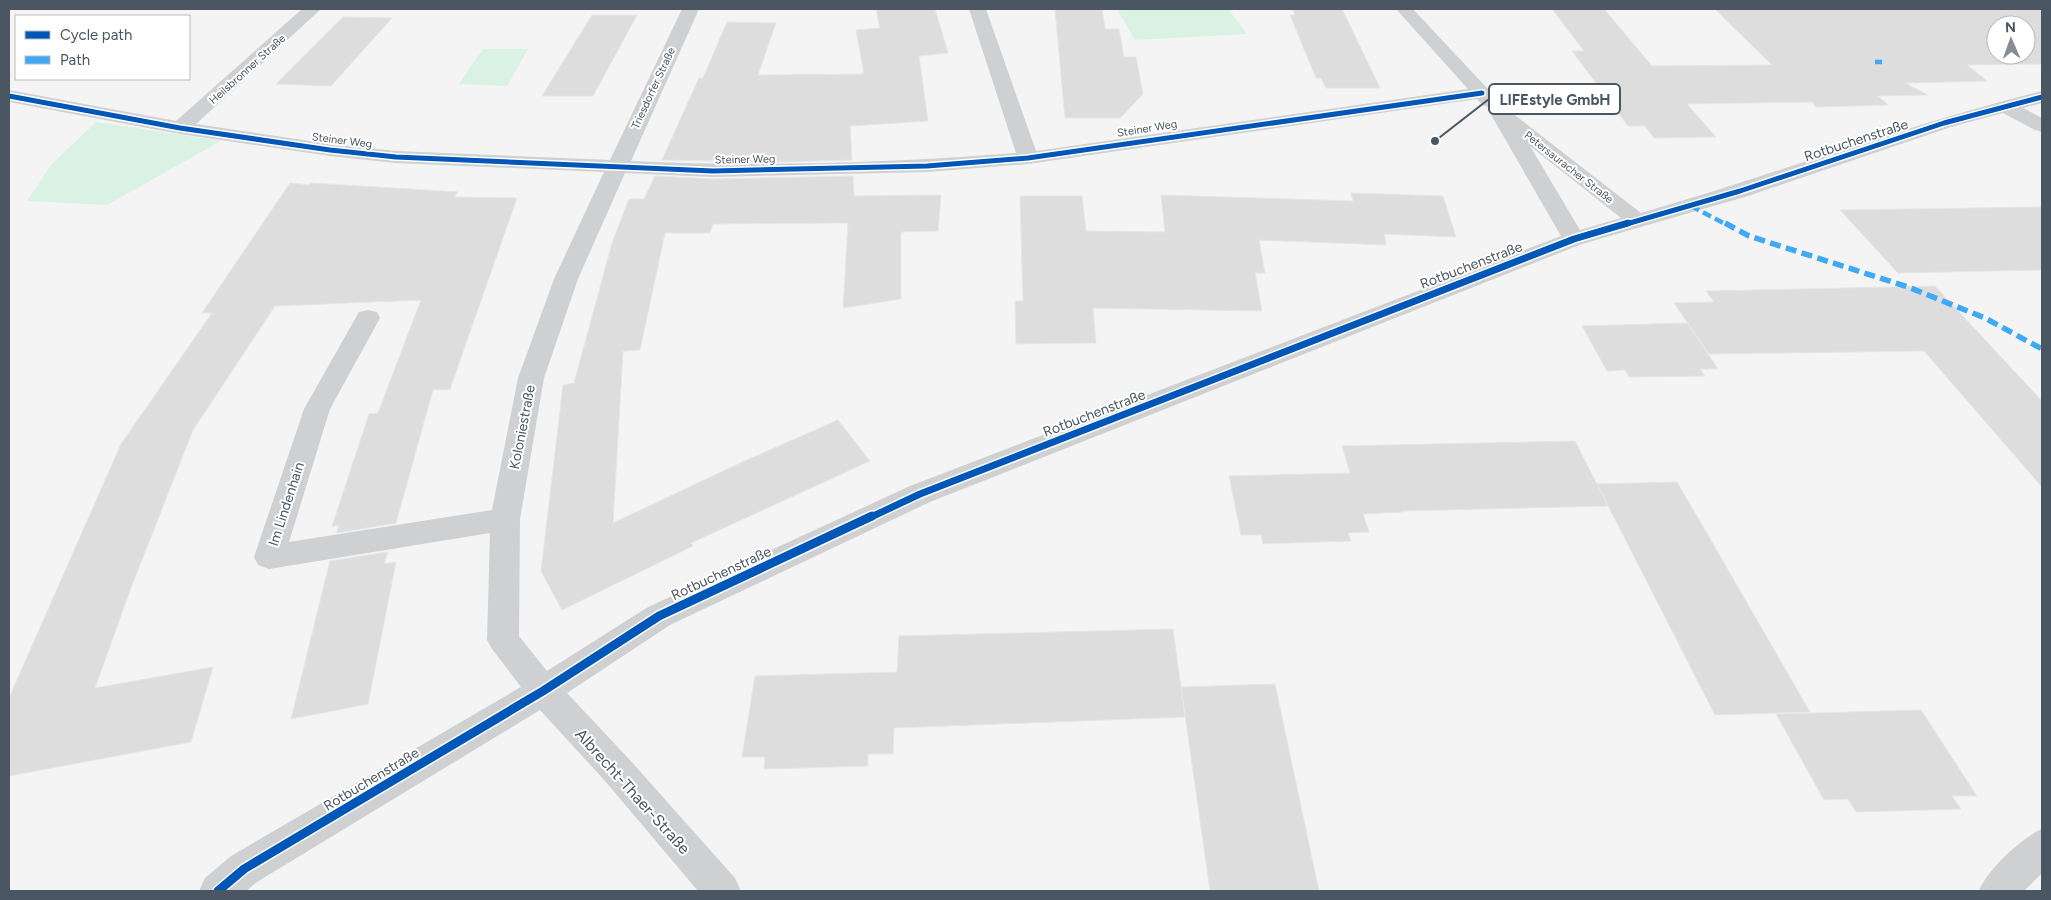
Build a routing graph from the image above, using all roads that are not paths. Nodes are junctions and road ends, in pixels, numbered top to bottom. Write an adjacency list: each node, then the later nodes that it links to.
1 (312, 9): 11 (street, Heilsbronner Straße)
2 (690, 9): 13 (street, Triesdorfer Straße)
3 (977, 9): 12 (street)
4 (1404, 9): 5 (street, Petersauracher Straße)
5 (1482, 92): 9 (street, Petersauracher Straße); 12 (street, Steiner Weg)
6 (9, 96): 11 (street, Steiner Weg)
7 (2042, 97): 8 (street, Rotbuchenstraße)
8 (2006, 107): 10 (street); 14 (street, Rotbuchenstraße)
9 (1500, 113): 14 (street, Petersauracher Straße); 15 (street, Petersauracher Straße)
10 (2042, 126)
11 (180, 128): 13 (street, Steiner Weg)
12 (1028, 158): 13 (street, Steiner Weg)
13 (617, 167): 17 (street, Koloniestraße)
14 (1638, 221): 15 (street, Rotbuchenstraße)
15 (1574, 239): 18 (street, Rotbuchenstraße)
16 (368, 318): 17 (street, Im Lindenhain)
17 (505, 519): 18 (street, Koloniestraße)
18 (543, 691): 20 (street, Rotbuchenstraße); 21 (street, Albrecht-Thaer-Straße)
19 (2042, 846): 22 (street)
20 (218, 891)
21 (722, 891)
22 (1998, 891)

